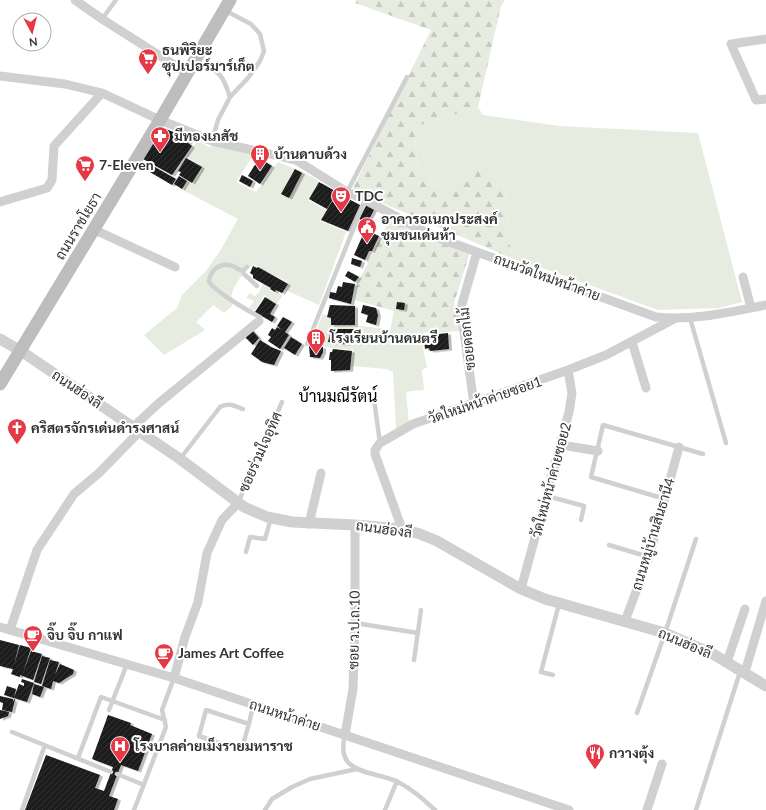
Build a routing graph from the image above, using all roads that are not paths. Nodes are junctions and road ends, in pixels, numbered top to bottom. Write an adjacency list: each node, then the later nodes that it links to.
1 (75, 0): 4 (street)
2 (116, 0): 4 (lane)
3 (227, 5): 6 (main road, ถนนราชโยธา); 11 (lane)
4 (102, 20): 7 (street)
5 (766, 38): 12 (street)
6 (194, 60): 7 (main road, ถนนราชโยธา); 11 (lane)
7 (187, 72): 13 (main road, ถนนราชโยธา)
8 (0, 76): 10 (street, ถนนวัดใหม่หน้าค่าย)
9 (407, 77): 15 (lane)
10 (102, 93): 13 (street, ถนนวัดใหม่หน้าค่าย); 17 (street)
11 (230, 97): 14 (lane)
12 (766, 98)
13 (160, 120): 14 (street, ถนนวัดใหม่หน้าค่าย); 18 (main road, ถนนราชโยธา)
14 (212, 141): 15 (street, ถนนวัดใหม่หน้าค่าย)
15 (347, 192): 16 (street, ถนนวัดใหม่หน้าค่าย)
16 (365, 200): 19 (street, ถนนวัดใหม่หน้าค่าย); 32 (lane)
17 (0, 202)
18 (95, 230): 20 (street); 33 (main road, ถนนราชโยธา)
19 (477, 252): 28 (street, ถนนวัดใหม่หน้าค่าย); 39 (street, ซอยดอกไม้)
20 (175, 267)
21 (247, 267): 22 (lane)
22 (243, 271): 24 (lane); 29 (lane)
23 (743, 277): 26 (street)
24 (258, 286)
25 (766, 305): 26 (street, ถนนวัดใหม่หน้าค่าย)
26 (751, 308): 27 (street, ถนนวัดใหม่หน้าค่าย)
27 (690, 318): 28 (street, ถนนวัดใหม่หน้าค่าย); 43 (lane)
28 (674, 319): 31 (street, วัดใหม่หน้าค่ายซอย1)
29 (259, 321): 41 (street)
30 (0, 339): 33 (street, ถนนฮ่องลี)
31 (632, 342): 34 (street, วัดใหม่หน้าค่ายซอย1); 36 (street)
32 (307, 344)
33 (21, 351): 35 (main road, ถนนราชโยธา); 41 (street, ถนนฮ่องลี)
34 (568, 370): 39 (street, วัดใหม่หน้าค่ายซอย1); 44 (street, วัดใหม่หน้าค่ายซอย2)
35 (0, 384)
36 (646, 388)
37 (373, 392): 42 (lane)
38 (282, 402): 52 (lane, ซอยร่วมใจอุทิศ)
39 (474, 404): 42 (street, วัดใหม่หน้าค่ายซอย1)
40 (243, 409): 48 (lane)
41 (136, 429): 48 (street, ถนนฮ่องลี); 70 (street)
42 (380, 443): 57 (street)
43 (726, 443)
44 (561, 445): 46 (street); 50 (street, วัดใหม่หน้าค่ายซอย2)
45 (679, 447): 46 (lane); 47 (lane); 51 (street, ถนนหมู่บ้านสินธานี4)
46 (598, 451): 51 (lane)
47 (703, 454)
48 (180, 459): 52 (street, ถนนฮ่องลี)
49 (321, 473): 55 (street)
50 (547, 496): 54 (lane); 62 (street, วัดใหม่หน้าค่ายซอย2)
51 (665, 499): 61 (street, ถนนหมู่บ้านสินธานี4)
52 (238, 503): 53 (street, ถนนฮ่องลี); 78 (street)
53 (271, 518): 55 (street, ถนนฮ่องลี); 60 (lane)
54 (581, 520)
55 (309, 524): 56 (street, ถนนฮ่องลี)
56 (355, 525): 57 (street, ถนนฮ่องลี); 68 (street, ซอย ว.ป.ถ.10)
57 (402, 529): 62 (street, ถนนฮ่องลี)
58 (696, 539): 71 (lane)
59 (609, 545): 61 (lane)
60 (246, 552)
61 (649, 557): 67 (street, ถนนหมู่บ้านสินธานี4)
62 (521, 589): 64 (street, ถนนฮ่องลี)
63 (766, 601): 76 (street)
64 (559, 604): 67 (street, ถนนฮ่องลี); 77 (lane)
65 (745, 609): 74 (street)
66 (421, 610): 72 (lane)
67 (625, 621): 71 (street, ถนนฮ่องลี)
68 (355, 623): 72 (lane); 87 (street, ซอย ว.ป.ถ.10)
69 (0, 627): 70 (street, ถนนหน้าค่าย)
70 (10, 630): 75 (street, ถนนหน้าค่าย)
71 (665, 633): 74 (street, ถนนฮ่องลี); 83 (lane)
72 (418, 634): 73 (lane)
73 (414, 660)
74 (728, 662): 76 (street, ถนนฮ่องลี)
75 (127, 664): 78 (street, ถนนหน้าค่าย); 80 (lane)
76 (743, 671): 79 (street, ถนนฮ่องลี); 103 (lane)
77 (553, 675)
78 (174, 678): 81 (street, ถนนหน้าค่าย); 84 (lane)
79 (766, 686)
80 (112, 702): 82 (lane); 84 (lane); 89 (lane)
81 (253, 704): 85 (lane); 87 (street, ถนนหน้าค่าย)
82 (109, 710)
83 (637, 713)
84 (165, 720): 95 (lane)
85 (249, 724): 85 (lane)
86 (12, 732): 88 (lane)
87 (345, 735): 91 (lane); 101 (street, ถนนหน้าค่าย)
88 (45, 745): 89 (lane); 96 (lane)
89 (78, 758): 92 (lane)
90 (662, 764): 102 (street)
91 (357, 769): 94 (lane); 98 (lane)
92 (111, 772)
93 (117, 774): 95 (lane)
94 (397, 782): 99 (lane); 100 (lane)
95 (144, 785): 97 (lane)
96 (22, 810)
97 (134, 810)
98 (265, 810)
99 (385, 810)
100 (435, 810)
101 (569, 810)
102 (647, 810)
103 (696, 810)

